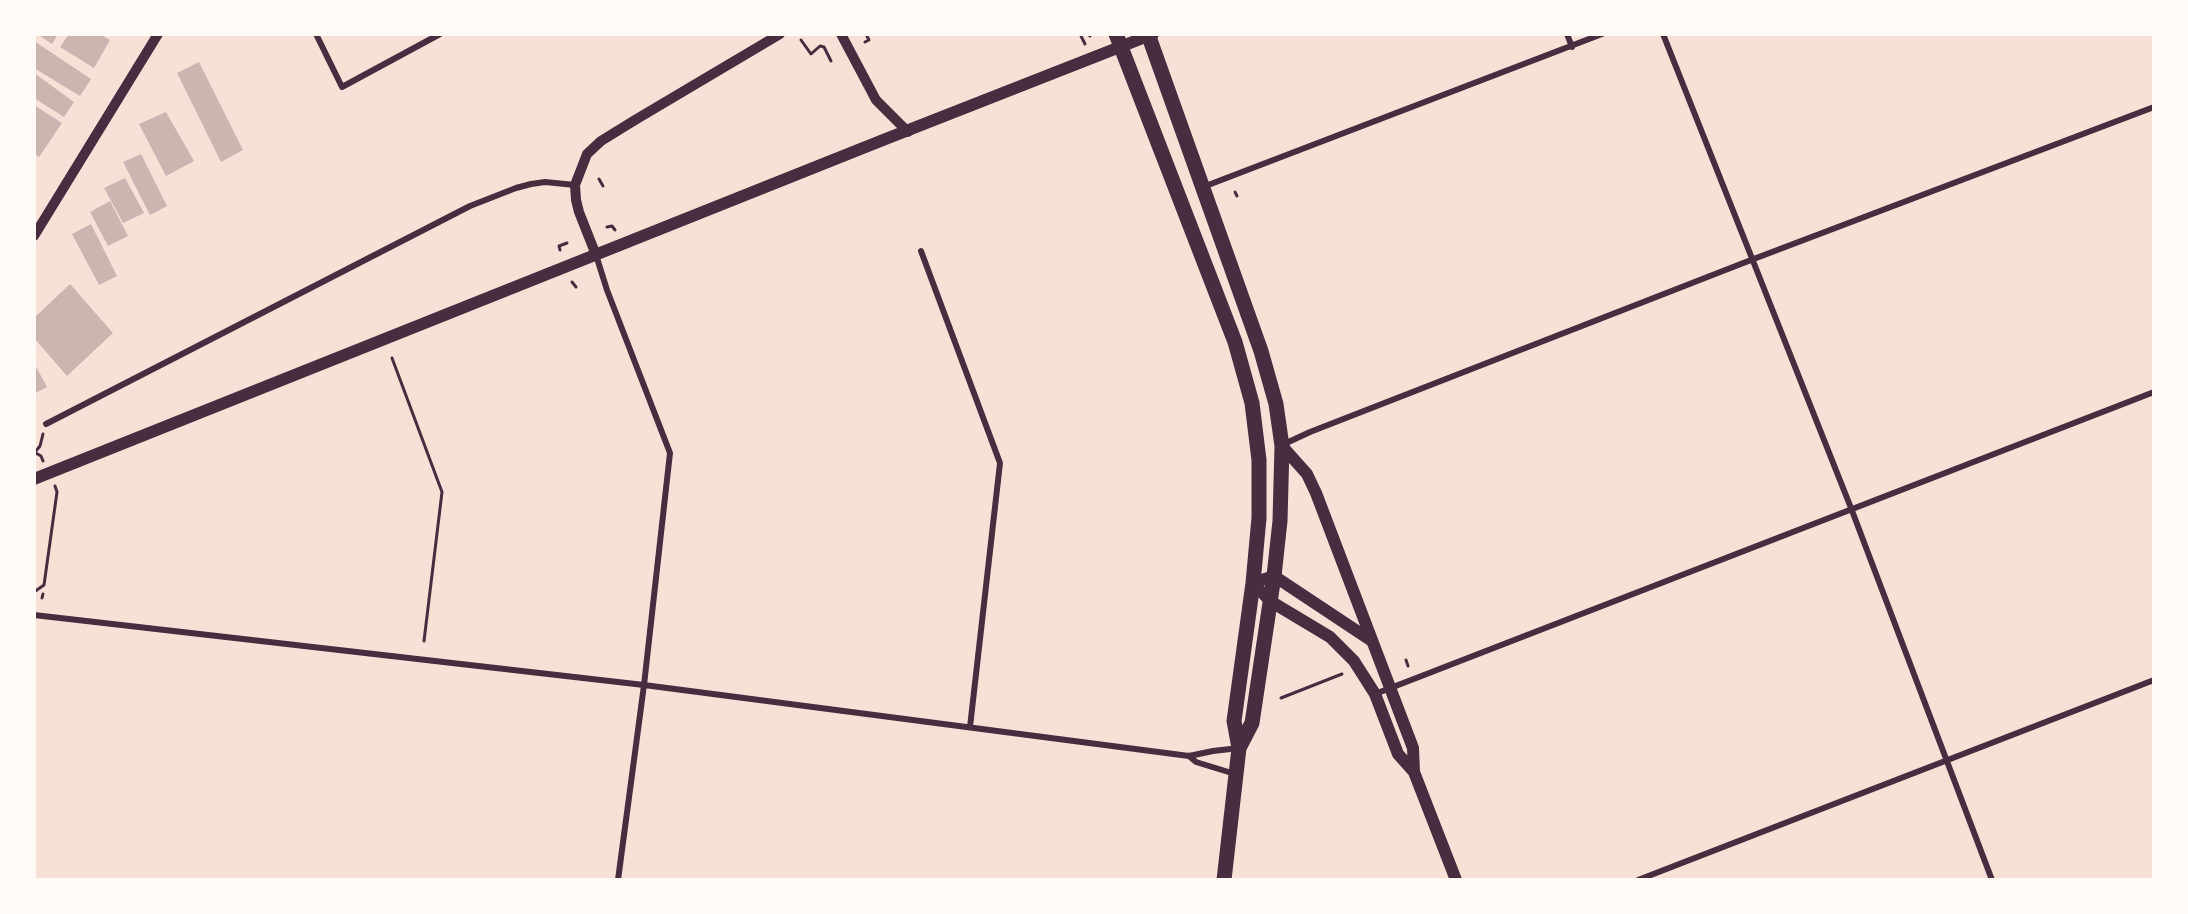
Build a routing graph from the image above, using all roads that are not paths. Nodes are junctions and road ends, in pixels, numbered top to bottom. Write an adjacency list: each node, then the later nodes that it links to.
1 (158, 34): 16 (street)
2 (316, 34): 3 (street)
3 (440, 34)
4 (780, 34): 14 (street)
5 (841, 34): 13 (street)
6 (1568, 34): 11 (street)
7 (1602, 34): 11 (street)
8 (1663, 34): 19 (street)
9 (1150, 35): 10 (main road); 15 (highway)
10 (1118, 41): 13 (main road); 26 (highway)
11 (1572, 46): 15 (street)
12 (2154, 107): 19 (street)
13 (908, 132): 18 (main road)
14 (575, 185): 18 (street); 21 (street)
15 (1203, 187): 22 (highway)
16 (34, 236)
17 (921, 251): 34 (street)
18 (596, 255): 23 (main road); 31 (street)
19 (1752, 260): 22 (street); 24 (street)
20 (2154, 392): 24 (street)
21 (46, 424)
22 (1282, 446): 25 (highway); 29 (main road)
23 (34, 479)
24 (1851, 508): 32 (street); 37 (street)
25 (1274, 576): 26 (main road); 27 (highway); 29 (main road)
26 (1253, 583): 27 (main road); 35 (highway)
27 (1270, 601): 33 (main road); 35 (highway)
28 (34, 615): 31 (street)
29 (1372, 641): 32 (main road)
30 (2154, 680): 37 (street)
31 (644, 685): 34 (street); 40 (street)
32 (1391, 688): 33 (street); 38 (main road)
33 (1375, 694): 38 (main road)
34 (970, 727): 36 (street)
35 (1239, 748): 36 (street); 39 (highway)
36 (1188, 756): 39 (street)
37 (1946, 759): 43 (street); 44 (street)
38 (1414, 772): 42 (main road)
39 (1236, 774): 41 (highway)
40 (618, 879)
41 (1224, 879)
42 (1456, 879)
43 (1638, 879)
44 (1992, 879)

